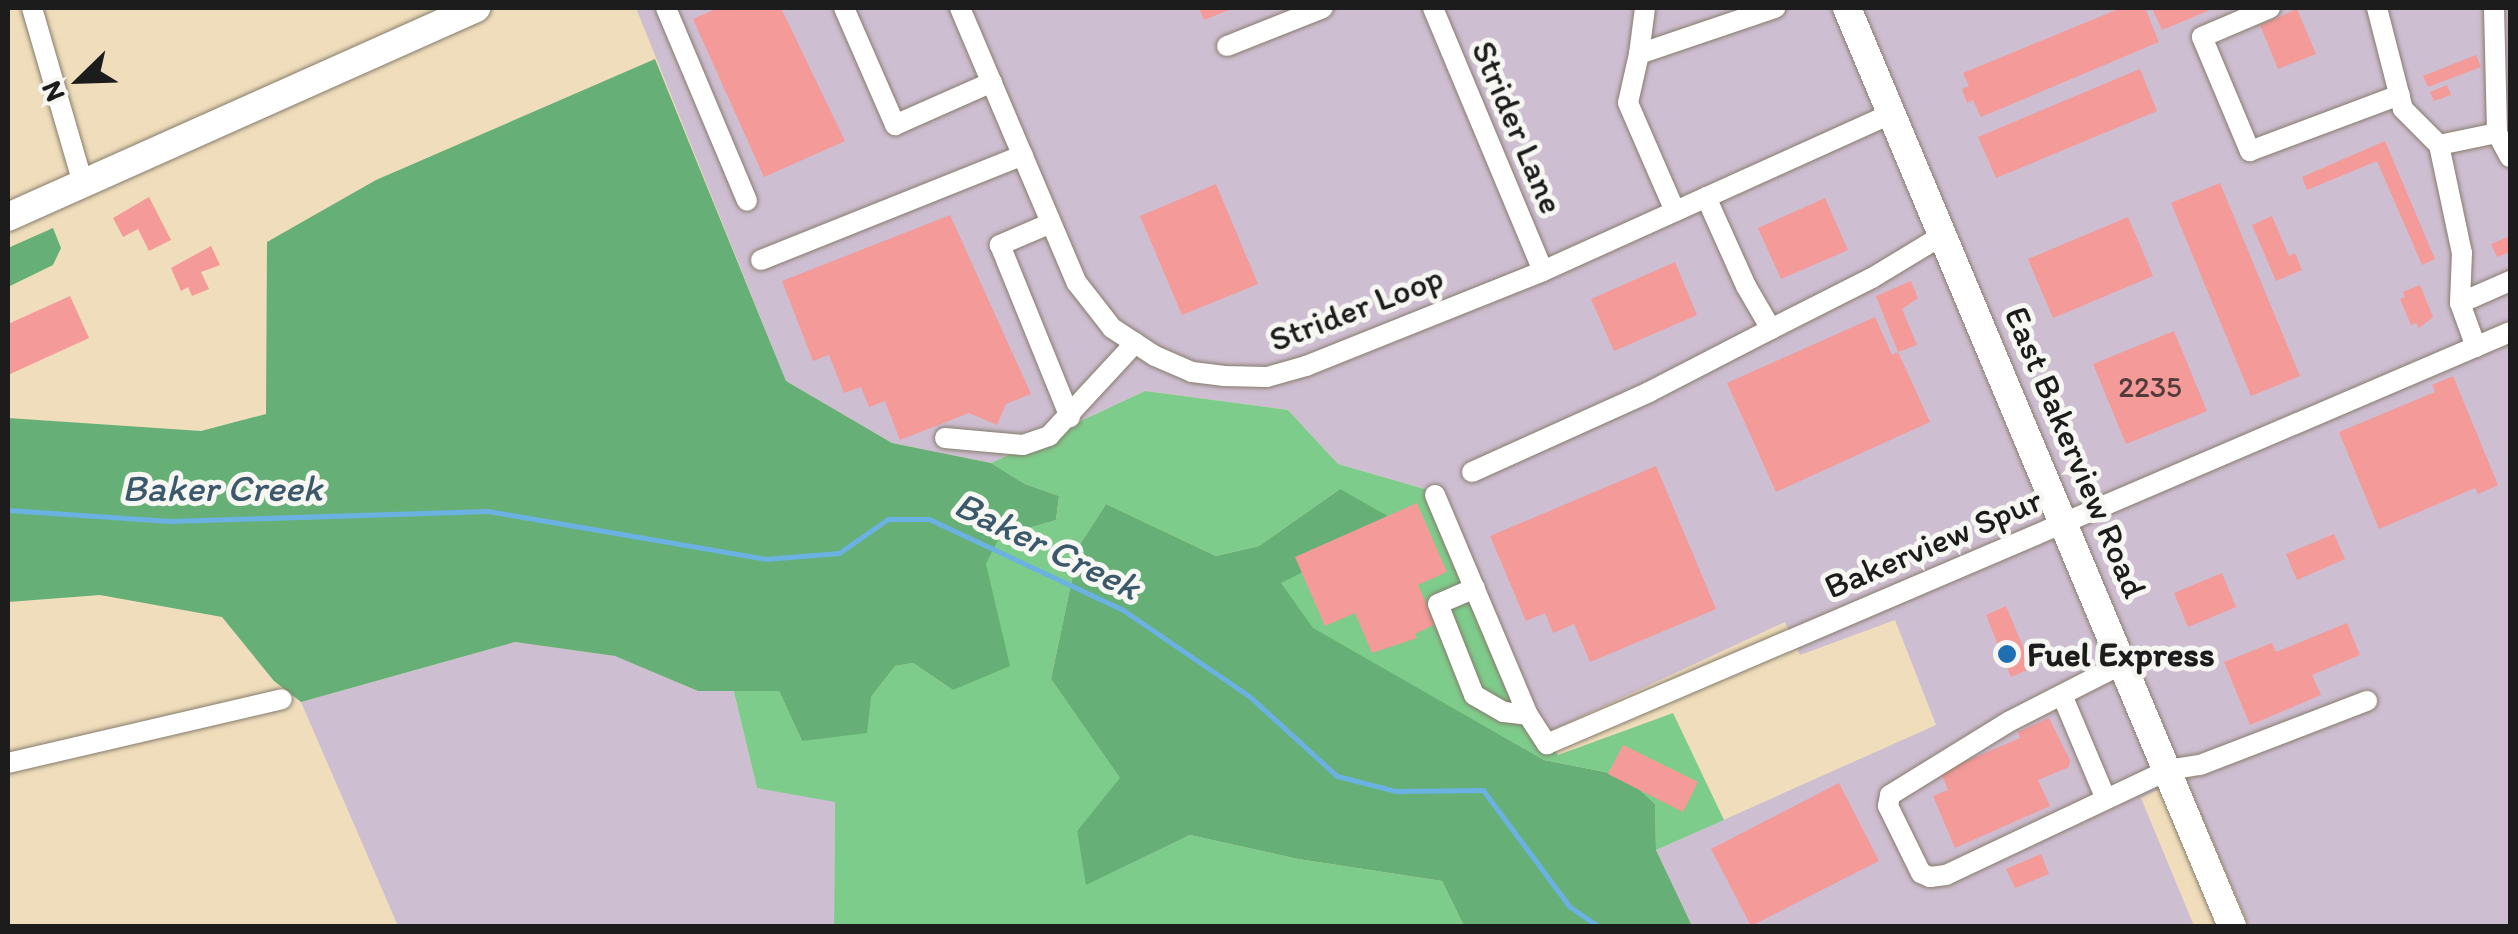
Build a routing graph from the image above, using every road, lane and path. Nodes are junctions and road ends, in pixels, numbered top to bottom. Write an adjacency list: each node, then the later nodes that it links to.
1 (32, 8): 23 (street)
2 (666, 8): 25 (street)
3 (844, 8): 16 (street)
4 (960, 8): 16 (street, Strider Loop)
5 (1323, 8): 14 (street)
6 (1433, 8): 31 (street, Strider Lane)
7 (1644, 8): 15 (street)
8 (1775, 8): 15 (street)
9 (1848, 8): 18 (main road, East Bakerview Road)
10 (2270, 8): 17 (street)
11 (2376, 8): 17 (street)
12 (2494, 8): 19 (street)
13 (457, 11): 23 (main road)
14 (1227, 46)
15 (1640, 54): 26 (street)
16 (992, 82): 21 (street, Strider Loop)
17 (2400, 95): 20 (street)
18 (1891, 114): 24 (street, Strider Loop); 29 (main road, East Bakerview Road)
19 (2497, 133): 20 (street); 22 (street)
20 (2440, 146): 33 (street)
21 (1023, 154): 28 (street, Strider Loop); 30 (street)
22 (2510, 157)
23 (83, 184): 27 (main road)
24 (1706, 197): 26 (street, Strider Loop); 34 (street)
25 (747, 201)
26 (1676, 211): 31 (street, Strider Loop)
27 (8, 217)
28 (1052, 223): 36 (street, Strider Loop); 38 (street)
29 (1943, 235): 34 (street); 42 (main road, East Bakerview Road)
30 (761, 260)
31 (1543, 271): 36 (street, Strider Loop)
32 (2510, 280): 33 (street)
33 (2460, 303): 37 (street)
34 (1771, 329): 40 (street)
35 (2510, 332): 37 (street, Bakerview Spur)
36 (1135, 343): 38 (street)
37 (2476, 347): 42 (street, Bakerview Spur)
38 (1070, 417): 39 (street)
39 (945, 438)
40 (1472, 472)
41 (1435, 495): 43 (street)
42 (2066, 522): 44 (main road, East Bakerview Road); 48 (street, Bakerview Spur)
43 (1474, 588): 48 (street); 48 (street)
44 (2124, 663): 45 (street); 50 (main road, East Bakerview Road)
45 (2062, 694): 51 (street); 51 (street)
46 (282, 699): 49 (street)
47 (2366, 700): 50 (street)
48 (1528, 715)
49 (8, 763)
50 (2168, 770): 51 (street); 52 (main road, East Bakerview Road)
51 (2106, 799)
52 (2232, 926)

